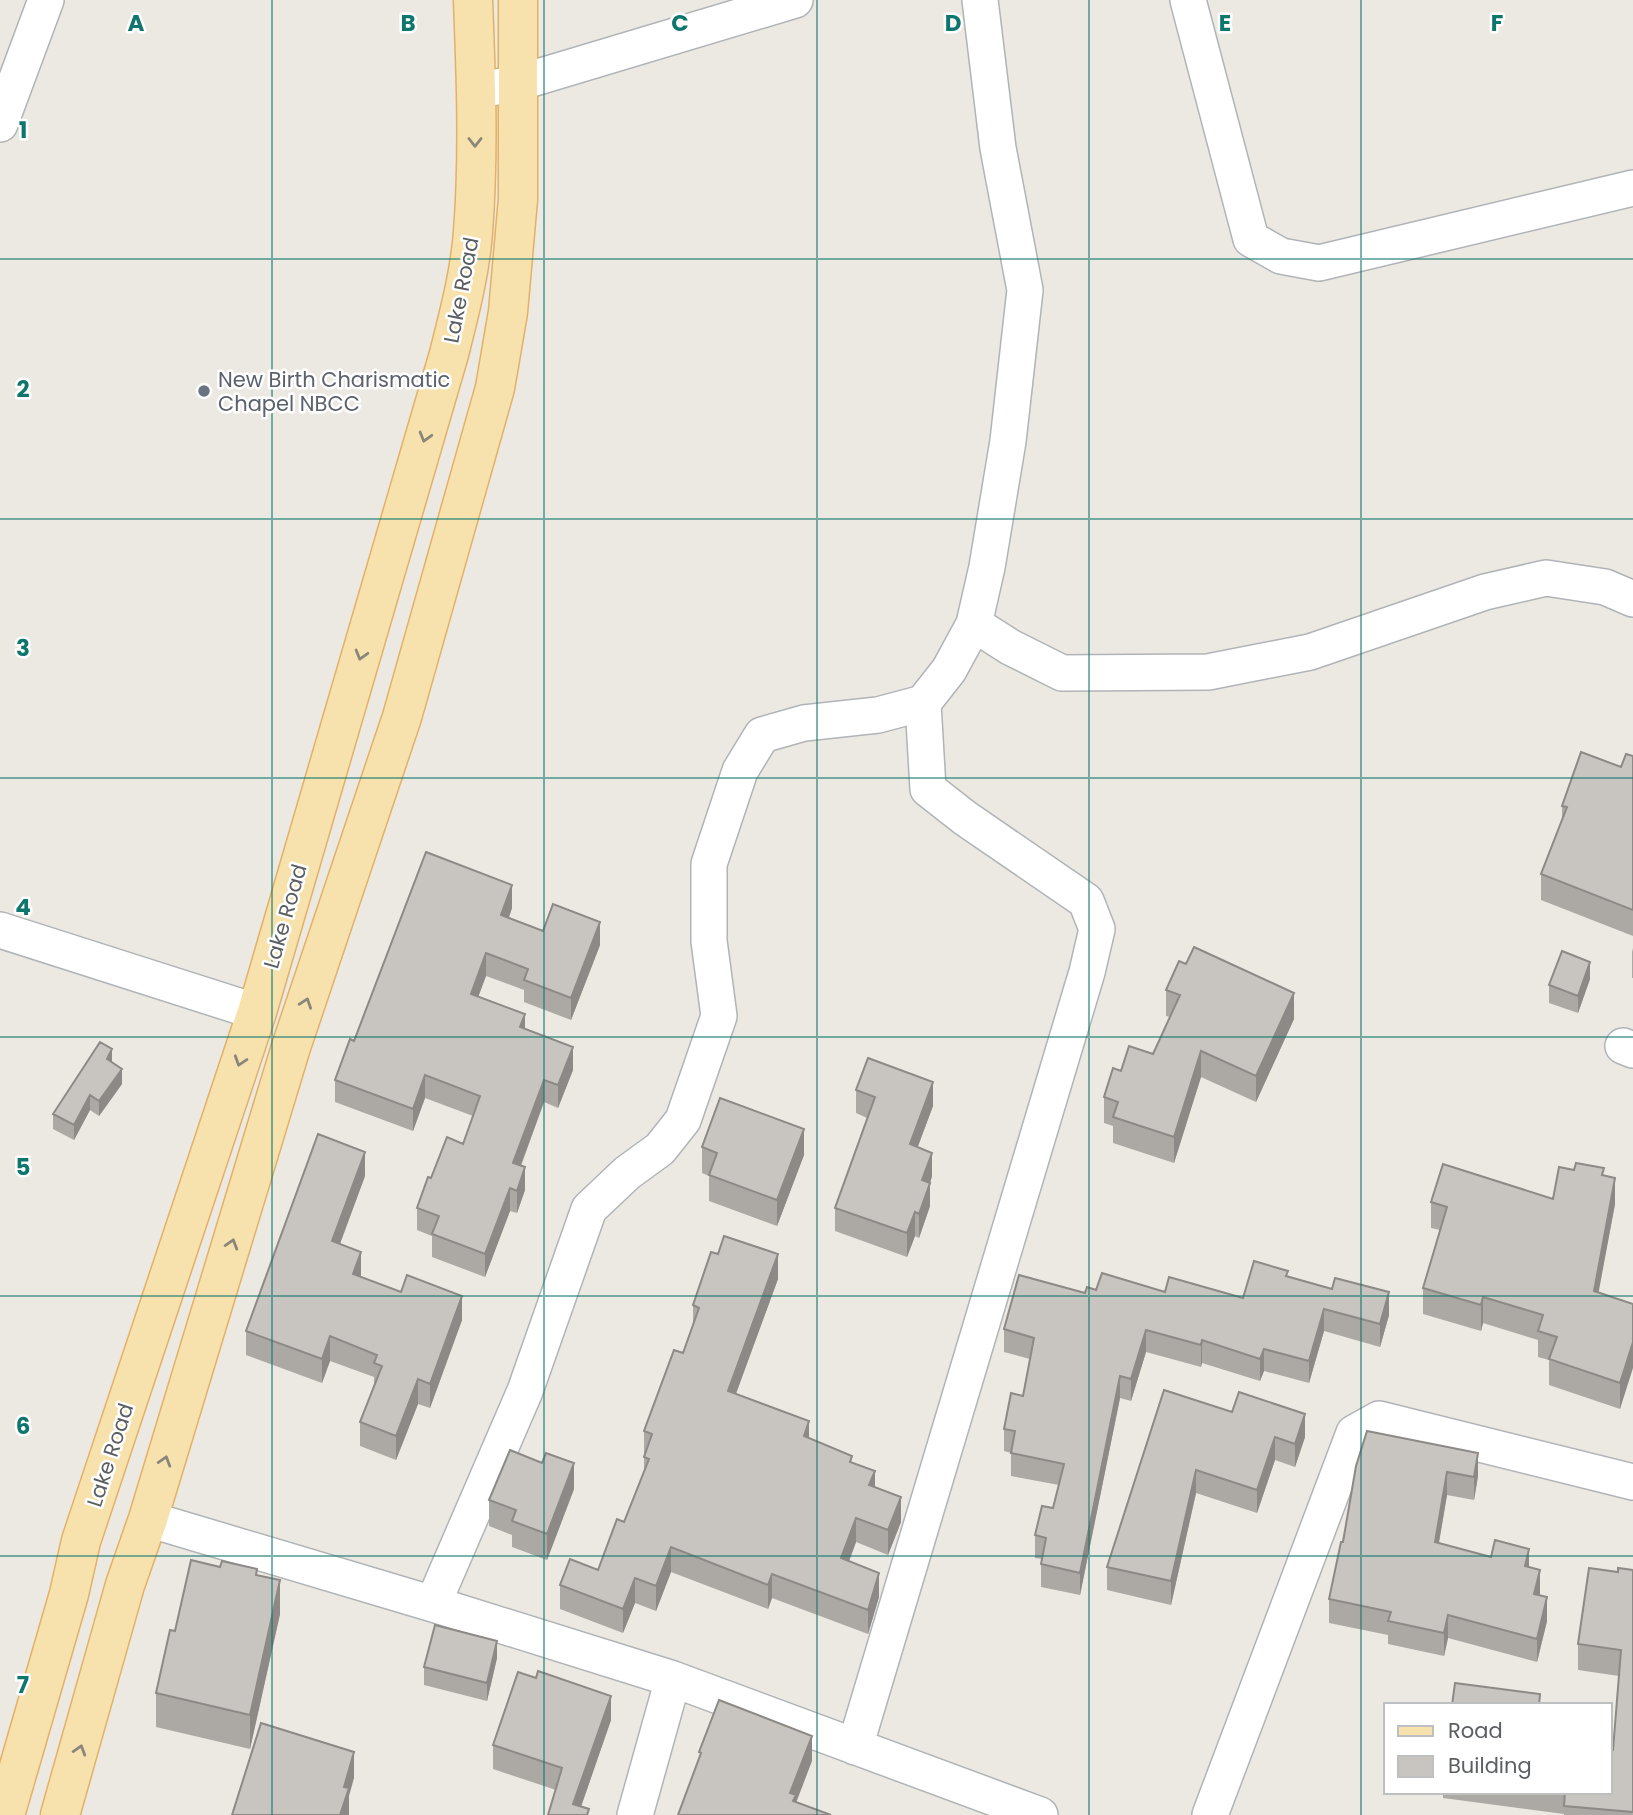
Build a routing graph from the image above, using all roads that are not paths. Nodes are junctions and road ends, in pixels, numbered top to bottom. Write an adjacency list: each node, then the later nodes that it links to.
1 (47, 0): 9 (street)
2 (473, 0): 8 (main road, Lake Road)
3 (518, 0): 7 (main road, Lake Road)
4 (794, 0): 7 (street)
5 (980, 0): 12 (street)
6 (1188, 0): 10 (street)
7 (518, 83): 8 (street); 17 (main road, Lake Road, one-way to 7)
8 (475, 91): 15 (main road, Lake Road, one-way to 15)
9 (0, 124)
10 (1633, 188)
11 (1633, 599): 12 (street)
12 (974, 624): 13 (street)
13 (923, 704): 18 (street); 20 (street)
14 (0, 930): 15 (street)
15 (257, 1012): 21 (main road, Lake Road, one-way to 21)
16 (1633, 1482): 25 (street)
17 (148, 1519): 18 (street); 22 (main road, Lake Road, one-way to 17)
18 (433, 1604): 19 (street)
19 (673, 1679): 20 (street); 23 (street)
20 (855, 1747): 24 (street)
21 (5, 1815)
22 (60, 1815)
23 (635, 1815)
24 (1041, 1815)
25 (1210, 1815)

